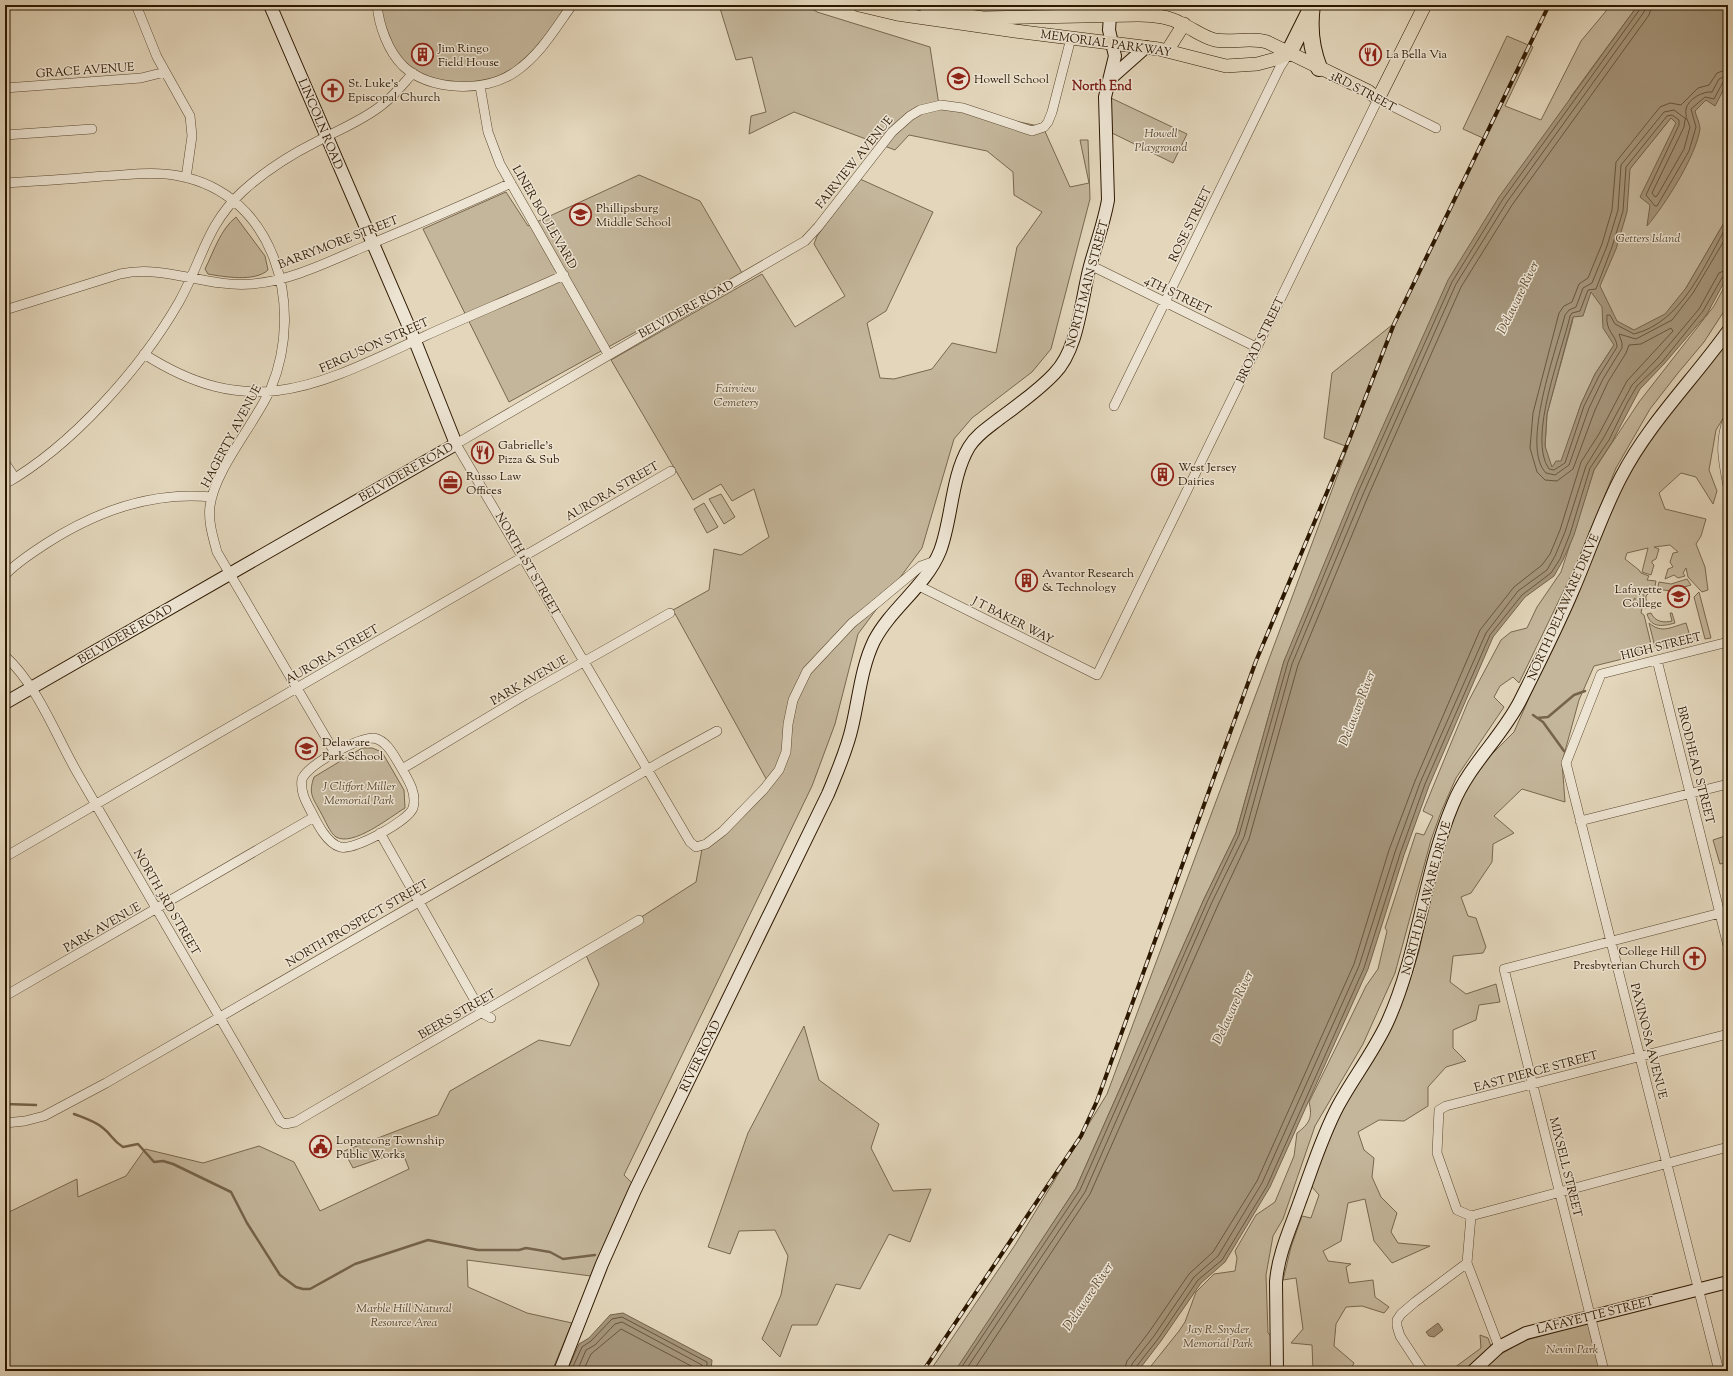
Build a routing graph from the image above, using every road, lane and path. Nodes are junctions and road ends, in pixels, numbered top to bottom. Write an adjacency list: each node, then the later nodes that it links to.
1 (136, 5): 19 (street)
2 (270, 5): 28 (main road, LINCOLN ROAD)
3 (377, 5): 20 (street)
4 (572, 5): 22 (street)
5 (859, 5): 12 (main road, MEMORIAL PARKWAY)
6 (924, 5): 9 (main road, MEMORIAL PARKWAY)
7 (1425, 5): 24 (main road, BROAD STREET)
8 (1312, 7): 17 (highway); 18 (highway)
9 (1060, 16): 10 (main road, MEMORIAL PARKWAY); 12 (main road)
10 (1110, 16): 11 (main road, MEMORIAL PARKWAY); 14 (main road, NORTH MAIN STREET)
11 (1184, 24): 16 (main road); 17 (main road, MEMORIAL PARKWAY)
12 (1058, 36): 13 (main road, MEMORIAL PARKWAY)
13 (1071, 38): 14 (main road, MEMORIAL PARKWAY); 33 (street, FAIRVIEW AVENUE)
14 (1112, 43): 15 (main road, MEMORIAL PARKWAY); 21 (main road, NORTH MAIN STREET)
15 (1146, 48): 16 (main road, MEMORIAL PARKWAY); 21 (main road)
16 (1167, 51): 17 (main road, MEMORIAL PARKWAY)
17 (1289, 53): 18 (main road, 3RD STREET); 39 (street, ROSE STREET)
18 (1319, 68): 24 (main road, 3RD STREET)
19 (165, 72): 23 (street, GRACE AVENUE); 29 (street)
20 (413, 72): 22 (street); 28 (street)
21 (1111, 78): 35 (main road, NORTH MAIN STREET)
22 (480, 86): 31 (street, LINER BOULEVARD)
23 (5, 88)
24 (1378, 99): 25 (street, 3RD STREET); 43 (street, BROAD STREET)
25 (1436, 128)
26 (92, 129): 27 (street)
27 (5, 135)
28 (327, 136): 32 (street); 34 (main road, LINCOLN ROAD)
29 (186, 178): 30 (street, HAGERTY AVENUE); 32 (street, HAGERTY AVENUE)
30 (5, 183)
31 (511, 183): 34 (street, BARRYMORE STREET); 36 (street, LINER BOULEVARD)
32 (233, 201): 37 (street); 38 (street, HAGERTY AVENUE)
33 (806, 240): 45 (street, BELVIDERE ROAD)
34 (372, 243): 38 (street, BARRYMORE STREET); 42 (main road, NORTH 1ST STREET)
35 (1090, 265): 39 (street, 4TH STREET); 57 (main road, NORTH MAIN STREET)
36 (564, 275): 42 (street, FERGUSON STREET); 45 (street, LINER BOULEVARD)
37 (190, 278): 38 (street, BARRYMORE STREET); 40 (street, BARRYMORE STREET); 44 (street)
38 (280, 278): 46 (street, HAGERTY AVENUE)
39 (1165, 302): 43 (street, 4TH STREET); 47 (street, ROSE STREET)
40 (5, 310)
41 (1728, 331): 106 (main road, NORTH DELAWARE DRIVE)
42 (415, 341): 46 (street, FERGUSON STREET); 49 (main road, NORTH 1ST STREET)
43 (1256, 347): 67 (street, BROAD STREET)
44 (144, 354): 46 (street, FERGUSON STREET); 52 (street)
45 (608, 354): 49 (street, BELVIDERE ROAD)
46 (268, 392): 55 (street, HAGERTY AVENUE)
47 (1114, 406)
48 (1728, 418): 54 (street)
49 (456, 444): 56 (street, NORTH 1ST STREET); 58 (main road, BELVIDERE ROAD)
50 (5, 462): 52 (street)
51 (671, 471): 56 (street, AURORA STREET)
52 (15, 478): 53 (street)
53 (5, 484)
54 (1728, 486)
55 (212, 497): 58 (street, HAGERTY AVENUE); 59 (street)
56 (524, 557): 65 (street, NORTH 1ST STREET); 69 (street, AURORA STREET)
57 (935, 561): 60 (main road, NORTH MAIN STREET); 74 (street, NORTH 1ST STREET)
58 (231, 574): 68 (main road, BELVIDERE ROAD); 69 (street, HAGERTY AVENUE)
59 (5, 575)
60 (917, 585): 67 (street, J T BAKER WAY); 107 (main road, RIVER ROAD)
61 (670, 613): 65 (street, PARK AVENUE)
62 (1728, 642): 64 (street, HIGH STREET)
63 (5, 656): 68 (street, NORTH 3RD STREET)
64 (1657, 660): 66 (street, HIGH STREET); 76 (street, BRODHEAD STREET)
65 (585, 661): 73 (street, PARK AVENUE); 74 (street, NORTH 1ST STREET)
66 (1601, 674): 79 (street, PAXINOSA AVENUE)
67 (1097, 675)
68 (31, 688): 70 (main road, BELVIDERE ROAD); 77 (street, NORTH 3RD STREET)
69 (297, 688): 72 (street, HAGERTY AVENUE); 77 (street, AURORA STREET)
70 (5, 703)
71 (717, 731): 74 (street, NORTH PROSPECT STREET)
72 (335, 753): 73 (street); 78 (street)
73 (402, 769): 80 (street)
74 (647, 769): 82 (street, NORTH PROSPECT STREET)
75 (1728, 784): 76 (street)
76 (1690, 793): 79 (street); 84 (street, BRODHEAD STREET)
77 (96, 804): 81 (street, AURORA STREET); 83 (street, NORTH 3RD STREET)
78 (314, 817): 80 (street); 83 (street, PARK AVENUE)
79 (1580, 821): 86 (street, PAXINOSA AVENUE)
80 (380, 833): 82 (street)
81 (5, 856)
82 (419, 901): 89 (street); 90 (street, NORTH PROSPECT STREET)
83 (157, 909): 88 (street, PARK AVENUE); 90 (street, NORTH 3RD STREET)
84 (1724, 912): 86 (street); 87 (street, BRODHEAD STREET)
85 (639, 920): 89 (street, BEERS STREET)
86 (1612, 940): 93 (street, PAXINOSA AVENUE); 94 (street, MIXSELL STREET)
87 (1728, 946)
88 (5, 996)
89 (482, 1013): 91 (street); 96 (street, BEERS STREET)
90 (219, 1016): 95 (street, NORTH PROSPECT STREET); 96 (street, NORTH 3RD STREET)
91 (491, 1018)
92 (1728, 1034): 93 (street, EAST PIERCE STREET)
93 (1640, 1056): 94 (street, EAST PIERCE STREET); 98 (street, PAXINOSA AVENUE)
94 (1533, 1084): 99 (street, MIXSELL STREET); 100 (street, EAST PIERCE STREET)
95 (5, 1123)
96 (285, 1124)
97 (1728, 1147): 98 (street)
98 (1667, 1163): 99 (street); 103 (street, PAXINOSA AVENUE)
99 (1560, 1192): 100 (street); 104 (street, MIXSELL STREET)
100 (1471, 1216): 101 (street)
101 (1467, 1263): 105 (street); 108 (street)
102 (1728, 1282): 103 (main road, LAFAYETTE STREET)
103 (1699, 1289): 104 (main road, LAFAYETTE STREET); 111 (street, PAXINOSA AVENUE)
104 (1591, 1316): 105 (main road, LAFAYETTE STREET); 110 (street, MIXSELL STREET)
105 (1499, 1347): 109 (main road, LAFAYETTE STREET)
106 (1279, 1369)
107 (560, 1371)
108 (1423, 1371)
109 (1473, 1371)
110 (1604, 1371)
111 (1719, 1371)

